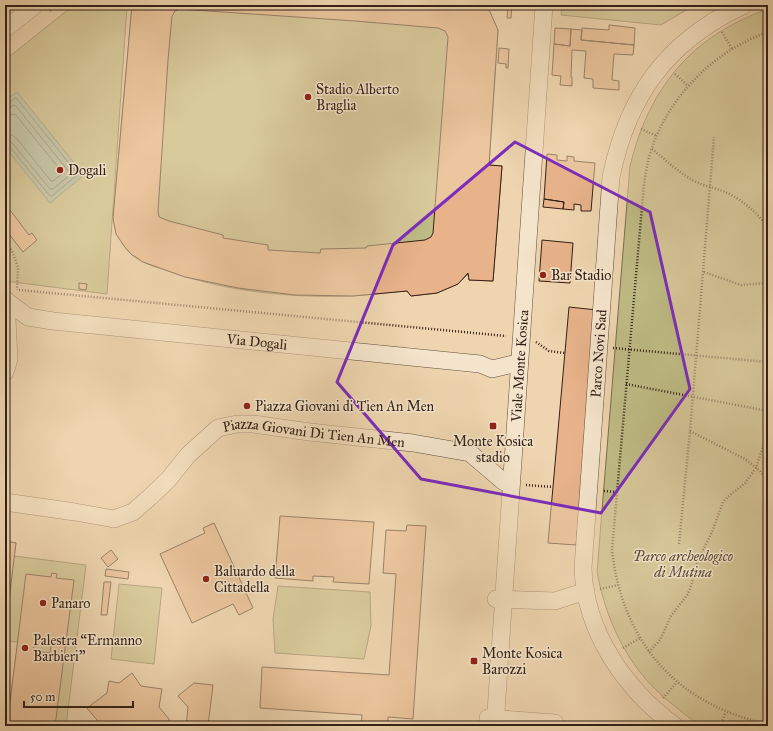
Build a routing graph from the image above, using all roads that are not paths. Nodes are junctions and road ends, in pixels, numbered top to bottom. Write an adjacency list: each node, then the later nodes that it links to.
1 (35, 5): 5 (street)
2 (535, 5): 7 (street, Viale Monte Kosica)
3 (544, 5): 7 (street, Viale Monte Kosica)
4 (744, 5): 12 (street, Parco Novi Sad)
5 (5, 29)
6 (10, 295): 8 (street, Via Dogali); 9 (street)
7 (518, 338): 8 (street, Viale Monte Kosica); 13 (street, Viale Monte Kosica)
8 (513, 364): 10 (street, Viale Monte Kosica)
9 (5, 372)
10 (504, 482): 11 (street, Piazza Giovani Di Tien An Men); 13 (street, Viale Monte Kosica)
11 (5, 502)
12 (586, 591): 13 (street); 16 (street, Parco Novi Sad)
13 (500, 599): 14 (street, Viale Monte Kosica)
14 (491, 722): 15 (street)
15 (555, 723)
16 (675, 726)

